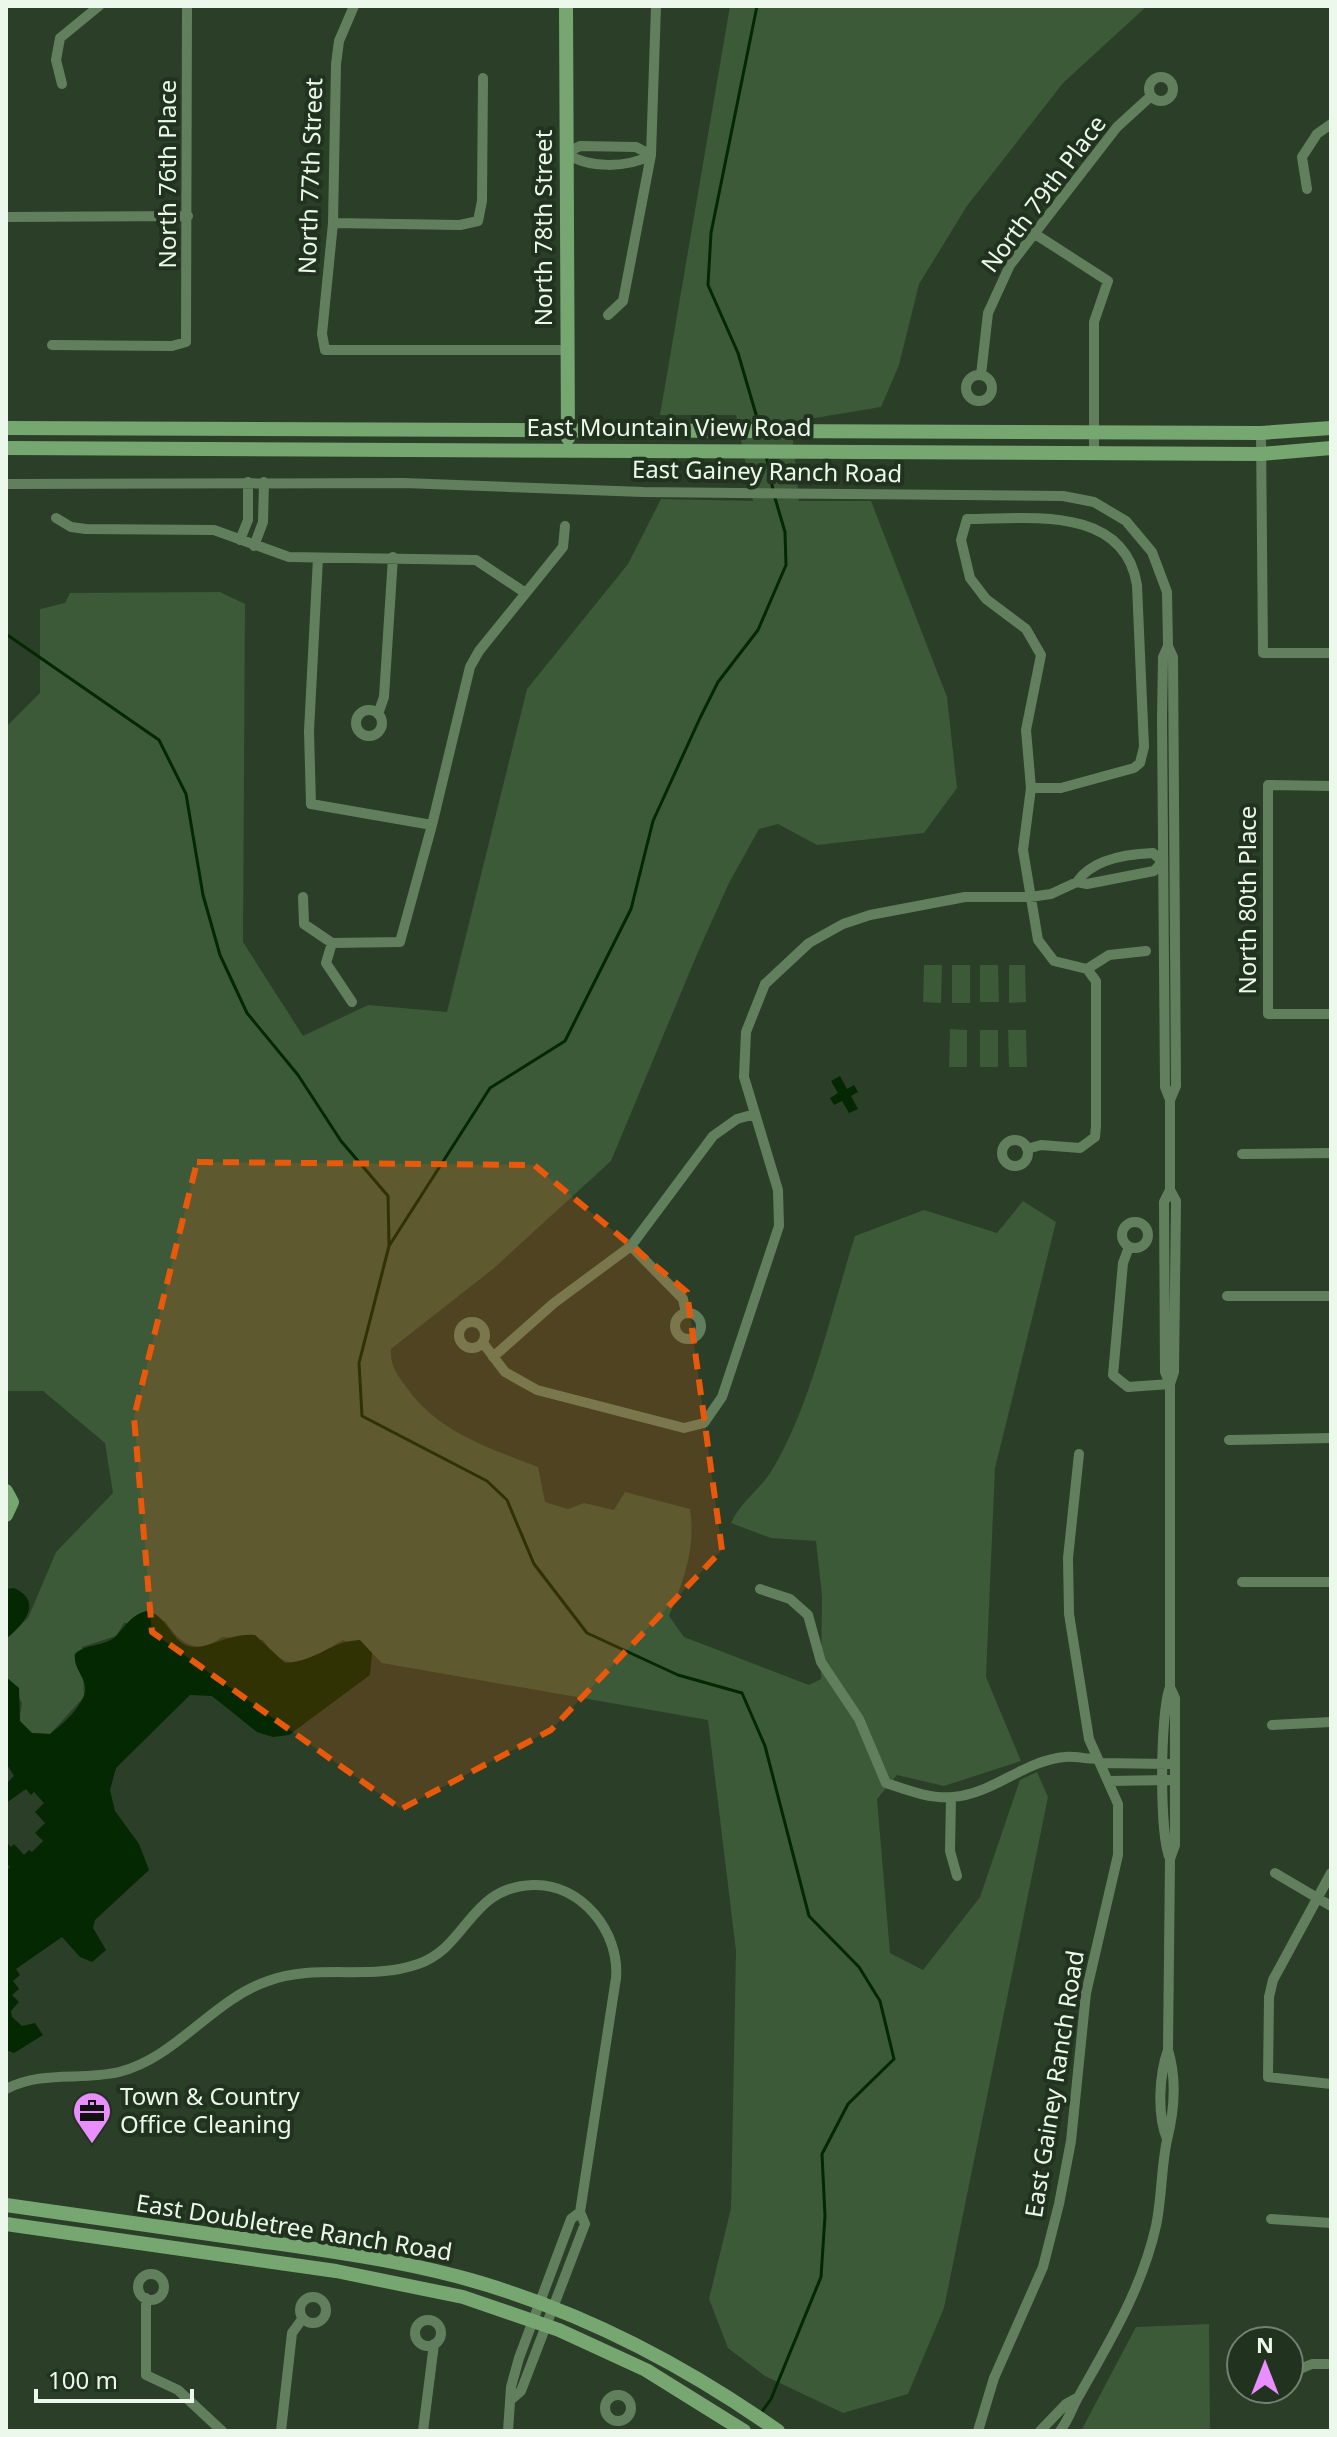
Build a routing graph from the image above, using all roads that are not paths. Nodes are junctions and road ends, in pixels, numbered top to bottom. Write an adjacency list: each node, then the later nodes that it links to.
1 (99, 6): 7 (street)
2 (187, 6): 13 (street, North 76th Place)
3 (354, 6): 15 (street, North 77th Street)
4 (566, 6): 10 (main road, North 78th Street)
5 (656, 6): 11 (street)
6 (483, 78): 15 (street)
7 (62, 84)
8 (1151, 96): 16 (street, North 79th Place)
9 (1331, 124): 12 (street)
10 (566, 153): 11 (street); 11 (street); 19 (main road, North 78th Street)
11 (651, 155): 17 (street)
12 (1307, 189)
13 (188, 216): 14 (street); 18 (street, North 76th Place)
14 (6, 217)
15 (333, 223): 19 (street, North 77th Street)
16 (1035, 234): 20 (street, North 79th Place); 24 (street)
17 (608, 315)
18 (52, 345)
19 (567, 350): 23 (main road, North 78th Street)
20 (981, 375)
21 (6, 428): 23 (main road, East Mountain View Road)
22 (1331, 428): 25 (main road, East Mountain View Road)
23 (568, 430): 24 (main road, East Mountain View Road); 28 (main road, North 78th Street)
24 (1094, 433): 25 (main road, East Mountain View Road); 29 (street)
25 (1261, 433): 30 (street)
26 (6, 448): 28 (main road, East Mountain View Road)
27 (1331, 448): 30 (main road, East Mountain View Road)
28 (568, 449): 29 (main road, East Mountain View Road)
29 (1094, 454): 30 (main road, East Mountain View Road)
30 (1261, 454): 41 (street)
31 (248, 482): 32 (street, East Gainey Ranch Road); 33 (street, East Gainey Ranch Road); 36 (street)
32 (264, 482): 37 (street); 46 (street, East Gainey Ranch Road)
33 (6, 484)
34 (56, 518): 36 (street)
35 (565, 526): 40 (street)
36 (240, 540): 37 (street)
37 (254, 546): 39 (street)
38 (393, 557): 39 (street); 40 (street); 42 (street)
39 (318, 558): 45 (street)
40 (524, 592): 45 (street)
41 (1331, 653)
42 (378, 714)
43 (1331, 786): 54 (street, North 80th Place)
44 (1031, 788): 44 (street); 49 (street)
45 (432, 825): 50 (street)
46 (1168, 862): 47 (street); 47 (street); 66 (street, East Gainey Ranch Road)
47 (1077, 882): 49 (street)
48 (303, 897): 50 (street)
49 (1030, 897): 52 (street); 55 (street)
50 (332, 943): 53 (street)
51 (1146, 951): 52 (street)
52 (1087, 969): 56 (street)
53 (352, 1002)
54 (1331, 1014)
55 (755, 1114): 59 (street); 65 (street)
56 (1027, 1149)
57 (1331, 1153): 58 (street)
58 (1242, 1154)
59 (631, 1246): 63 (street); 65 (street)
60 (1129, 1247): 66 (street)
61 (1227, 1296): 62 (street)
62 (1331, 1296)
63 (686, 1313)
64 (483, 1343): 65 (street)
65 (493, 1357)
66 (1170, 1384): 78 (street, East Gainey Ranch Road)
67 (1331, 1438): 68 (street)
68 (1229, 1440)
69 (1079, 1454): 77 (street, East Gainey Ranch Road)
70 (6, 1491): 71 (main road)
71 (6, 1515)
72 (1242, 1582): 73 (street)
73 (1331, 1582)
74 (760, 1589): 81 (street)
75 (1331, 1722): 76 (street)
76 (1272, 1725)
77 (1098, 1761): 78 (street); 80 (street, East Gainey Ranch Road); 81 (street)
78 (1170, 1764): 79 (street, East Gainey Ranch Road)
79 (1169, 1780): 80 (street); 103 (street, East Gainey Ranch Road)
80 (1108, 1781): 110 (street, East Gainey Ranch Road)
81 (951, 1798): 84 (street)
82 (1275, 1873): 85 (street)
83 (1331, 1873): 85 (street)
84 (957, 1876)
85 (1317, 1898): 86 (street); 87 (street)
86 (1331, 1906)
87 (1331, 2084)
88 (6, 2089): 92 (street)
89 (6, 2196): 91 (main road)
90 (6, 2205): 91 (main road, East Doubletree Ranch Road)
91 (33, 2209): 97 (main road, East Doubletree Ranch Road)
92 (580, 2212): 97 (street); 97 (street)
93 (1271, 2219): 94 (street)
94 (1331, 2223)
95 (6, 2224): 99 (main road, East Doubletree Ranch Road)
96 (146, 2298): 104 (street)
97 (546, 2305): 99 (street); 109 (main road, East Doubletree Ranch Road)
98 (303, 2318): 105 (street)
99 (538, 2322): 107 (street); 108 (main road, East Doubletree Ranch Road)
100 (434, 2344): 106 (street)
101 (1331, 2364): 102 (street)
102 (1305, 2367)
103 (1077, 2398): 111 (street, East Gainey Ranch Road); 112 (street, East Gainey Ranch Road)
104 (222, 2431)
105 (281, 2431)
106 (423, 2431)
107 (508, 2431)
108 (744, 2431)
109 (778, 2431)
110 (978, 2431)
111 (1040, 2431)
112 (1060, 2431)

